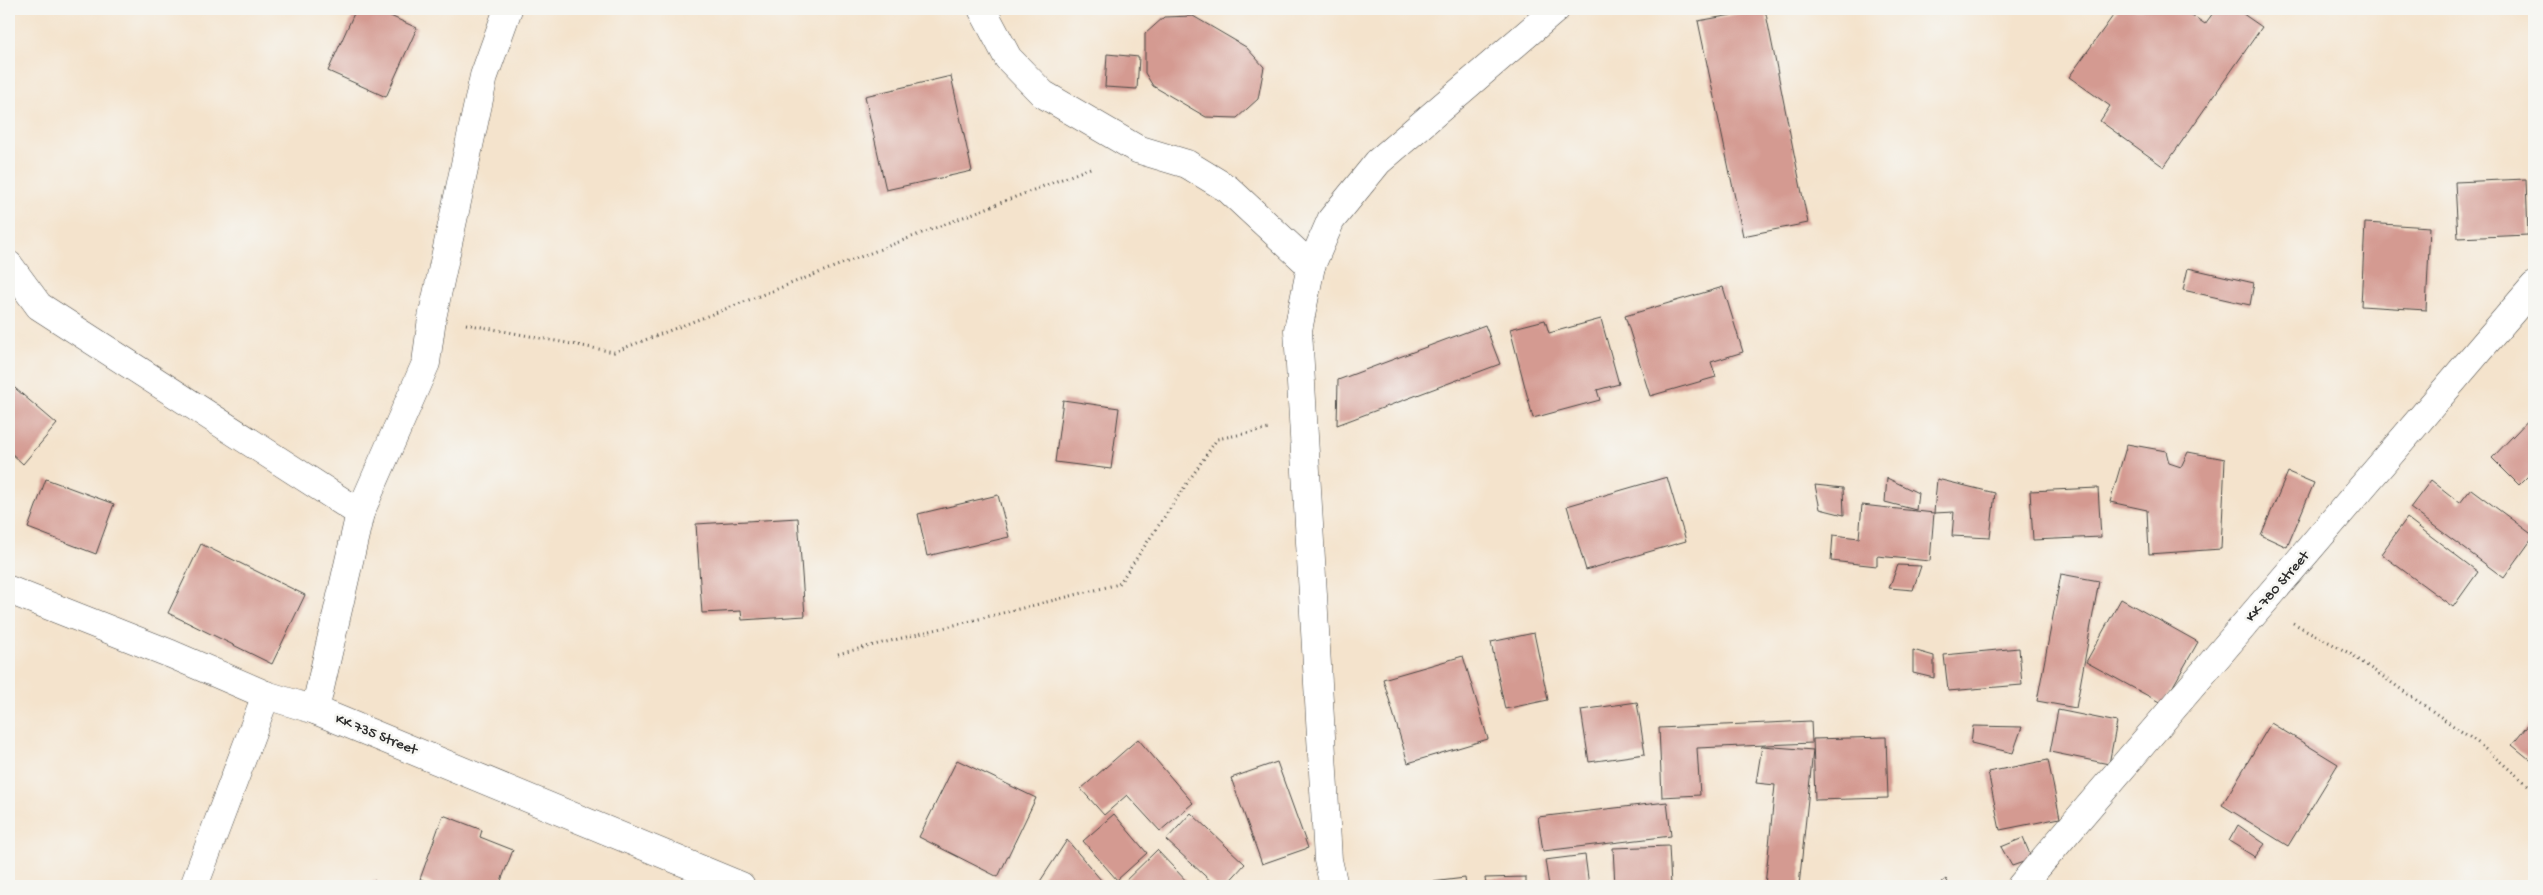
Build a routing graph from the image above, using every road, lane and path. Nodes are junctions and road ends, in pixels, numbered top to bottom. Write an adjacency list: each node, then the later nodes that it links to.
1 (508, 9): 8 (street)
2 (982, 9): 4 (street)
3 (1556, 9): 6 (street)
4 (1138, 149): 6 (street); 8 (path)
5 (9, 265): 10 (street)
6 (1311, 266): 9 (street)
7 (2534, 286): 12 (street, KK 780 Street)
8 (432, 318): 10 (street)
9 (1304, 422): 13 (path); 19 (street)
10 (360, 513): 15 (street)
11 (9, 590): 14 (street, KK 735 Street)
12 (2262, 606): 16 (path); 20 (street, KK 780 Street)
13 (838, 654)
14 (266, 695): 15 (street, KK 735 Street); 17 (street)
15 (315, 710): 18 (street, KK 735 Street)
16 (2534, 790)
17 (194, 886)
18 (741, 886)
19 (1334, 886)
20 (2021, 886)

